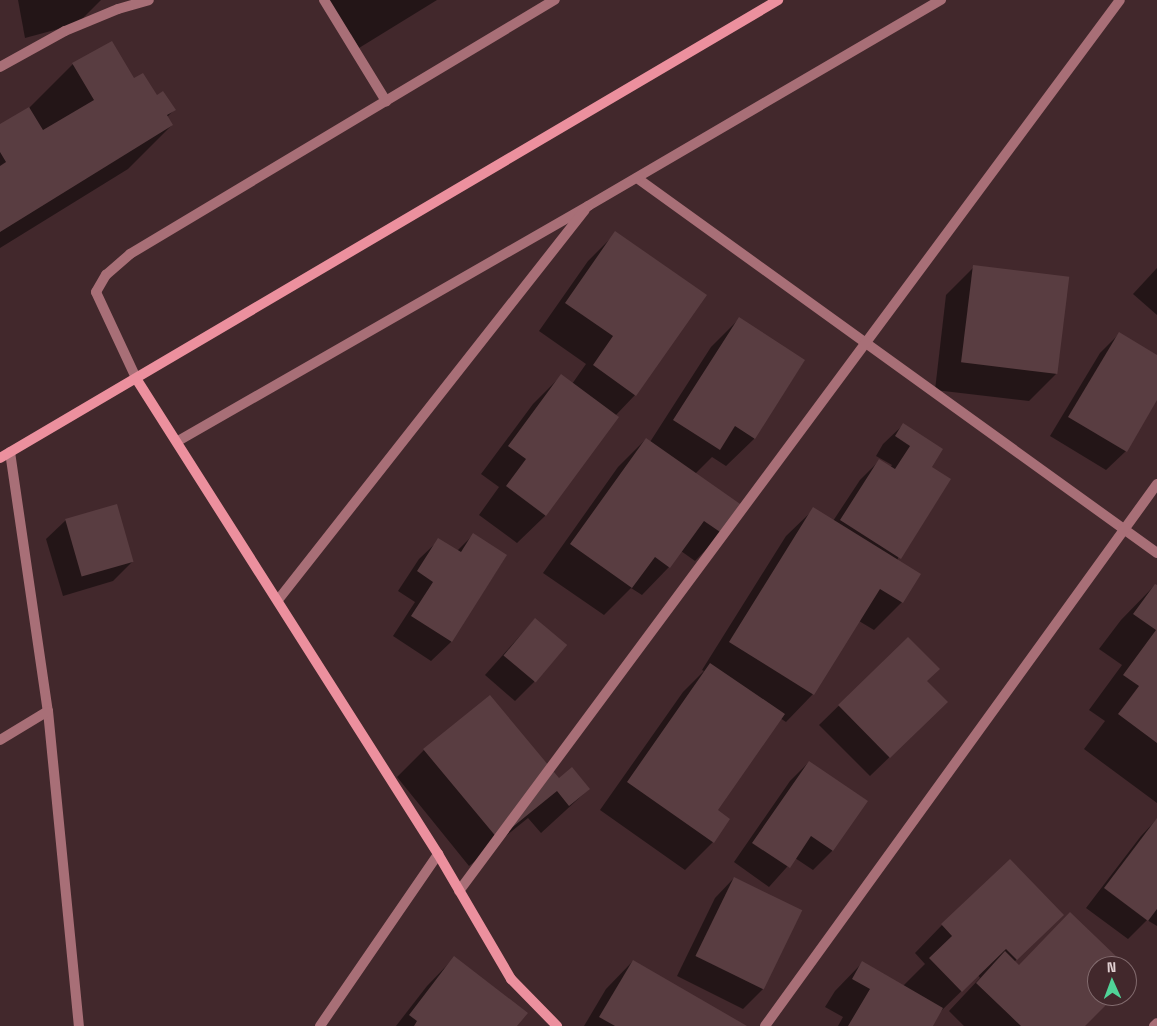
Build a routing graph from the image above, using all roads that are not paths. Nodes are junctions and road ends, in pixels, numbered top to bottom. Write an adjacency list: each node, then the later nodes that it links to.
1 (149, 0): 7 (street)
2 (324, 0): 8 (street)
3 (555, 0): 8 (street)
4 (778, 0): 12 (main road)
5 (941, 0): 9 (street)
6 (1120, 0): 11 (street)
7 (0, 67)
8 (386, 101): 12 (street)
9 (637, 178): 10 (street); 11 (street)
10 (588, 206): 13 (street); 19 (street)
11 (865, 344): 17 (street); 23 (street)
12 (137, 380): 13 (main road); 14 (main road)
13 (178, 441): 19 (main road)
14 (10, 452): 15 (main road); 20 (street)
15 (0, 458)
16 (1157, 484): 17 (street)
17 (1125, 528): 18 (street); 28 (street)
18 (1157, 553)
19 (278, 600): 22 (main road)
20 (48, 711): 21 (street); 25 (street)
21 (0, 740)
22 (438, 854): 23 (main road); 26 (street)
23 (459, 891): 27 (main road)
24 (1157, 1022): 29 (street)
25 (79, 1026)
26 (320, 1026)
27 (557, 1026)
28 (764, 1026)
29 (1154, 1026)

